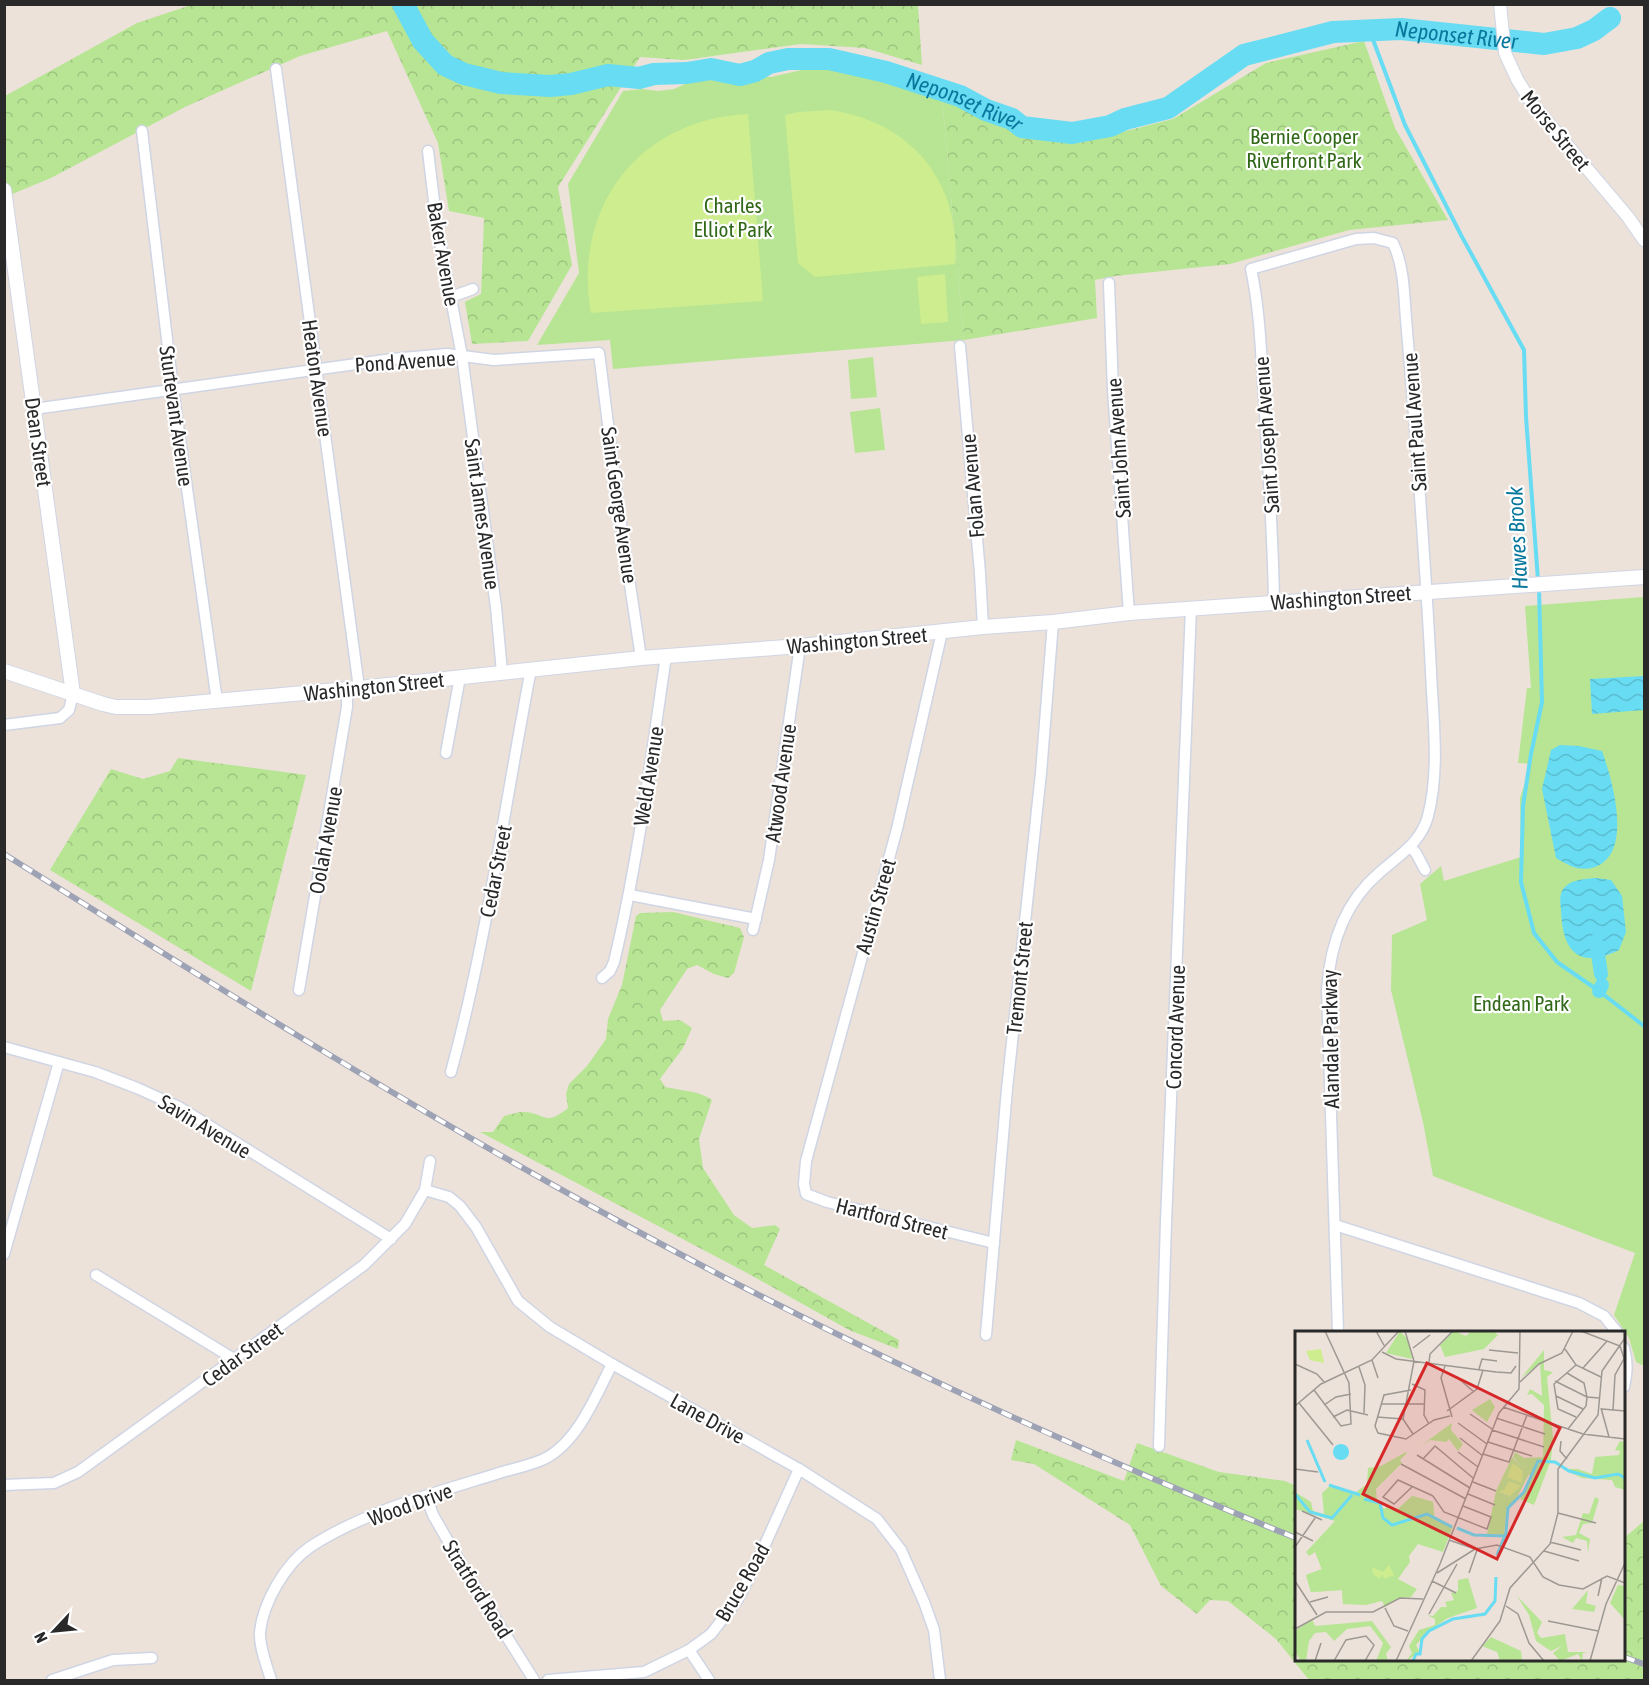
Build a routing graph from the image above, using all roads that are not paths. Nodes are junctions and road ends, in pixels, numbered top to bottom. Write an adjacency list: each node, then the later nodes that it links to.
1 (1500, 4): 6 (street, Morse Street)
2 (276, 69): 14 (street, Heaton Avenue)
3 (142, 130): 15 (street, Sturtevant Avenue)
4 (428, 151): 10 (street, Baker Avenue)
5 (4, 190): 16 (main road, Dean Street)
6 (1644, 240)
7 (1251, 269): 18 (street, Saint Paul Avenue); 19 (street, Saint Joseph Avenue)
8 (1109, 283): 21 (street, Saint John Avenue)
9 (473, 289): 10 (street)
10 (451, 297): 13 (street, Baker Avenue)
11 (960, 346): 23 (street, Folan Avenue)
12 (599, 353): 13 (street, Pond Avenue); 27 (street, Saint George Avenue)
13 (462, 356): 14 (street, Pond Avenue); 30 (street, Saint James Avenue)
14 (316, 369): 15 (street, Pond Avenue); 32 (street, Heaton Avenue)
15 (173, 389): 16 (street, Pond Avenue); 34 (street, Sturtevant Avenue)
16 (34, 409): 33 (main road, Dean Street)
17 (1644, 577): 18 (main road, Washington Street)
18 (1426, 592): 19 (main road, Washington Street); 37 (street, Alandale Parkway)
19 (1274, 602): 20 (main road, Washington Street)
20 (1191, 608): 21 (main road, Washington Street); 60 (street, Concord Avenue)
21 (1129, 613): 22 (main road, Washington Street)
22 (1053, 622): 23 (main road, Washington Street); 50 (street, Tremont Street)
23 (983, 627): 24 (main road, Washington Street)
24 (942, 632): 25 (main road, Washington Street); 46 (street, Austin Street)
25 (800, 646): 26 (main road, Washington Street); 39 (street, Atwood Avenue)
26 (666, 656): 27 (main road, Washington Street); 39 (street, Weld Avenue)
27 (641, 658): 28 (main road, Washington Street)
28 (531, 669): 30 (main road, Washington Street); 44 (street, Cedar Street)
29 (4, 671): 33 (main road, Washington Street)
30 (502, 672): 31 (main road, Washington Street)
31 (460, 677): 32 (main road, Washington Street); 36 (street)
32 (353, 689): 34 (main road, Washington Street); 41 (street, Oolah Avenue)
33 (73, 694): 34 (main road, Washington Street); 35 (street)
34 (217, 701)
35 (4, 725)
36 (446, 753)
37 (1410, 847): 38 (street); 48 (street, Alandale Parkway)
38 (1425, 870)
39 (630, 895): 40 (street, Weld Avenue)
40 (602, 978)
41 (299, 990)
42 (4, 1047): 43 (street, Savin Avenue)
43 (60, 1062): 49 (street, Savin Avenue); 51 (street)
44 (451, 1072)
45 (430, 1161): 47 (street, Cedar Street)
46 (805, 1179): 50 (street, Hartford Street)
47 (425, 1190): 49 (street, Cedar Street); 58 (street, Lane Drive)
48 (1335, 1225): 53 (street, Alandale Parkway); 54 (street)
49 (391, 1239): 57 (street, Cedar Street)
50 (994, 1243): 55 (street, Tremont Street)
51 (4, 1254)
52 (96, 1275): 57 (street)
53 (1338, 1331)
54 (1616, 1331)
55 (986, 1335)
56 (1625, 1353): 59 (street)
57 (234, 1359): 62 (street, Cedar Street)
58 (612, 1364): 61 (street, Lane Drive); 63 (street, Wood Drive)
59 (1625, 1380)
60 (1159, 1446)
61 (799, 1469): 64 (street, Bruce Road); 71 (street, Lane Drive)
62 (4, 1485)
63 (426, 1496): 67 (street, Wood Drive); 68 (street, Stratford Road)
64 (689, 1650): 69 (street, Bruce Road); 70 (street)
65 (152, 1658): 66 (street)
66 (52, 1680)
67 (271, 1680)
68 (534, 1680)
69 (548, 1680)
70 (709, 1680)
71 (940, 1680)

